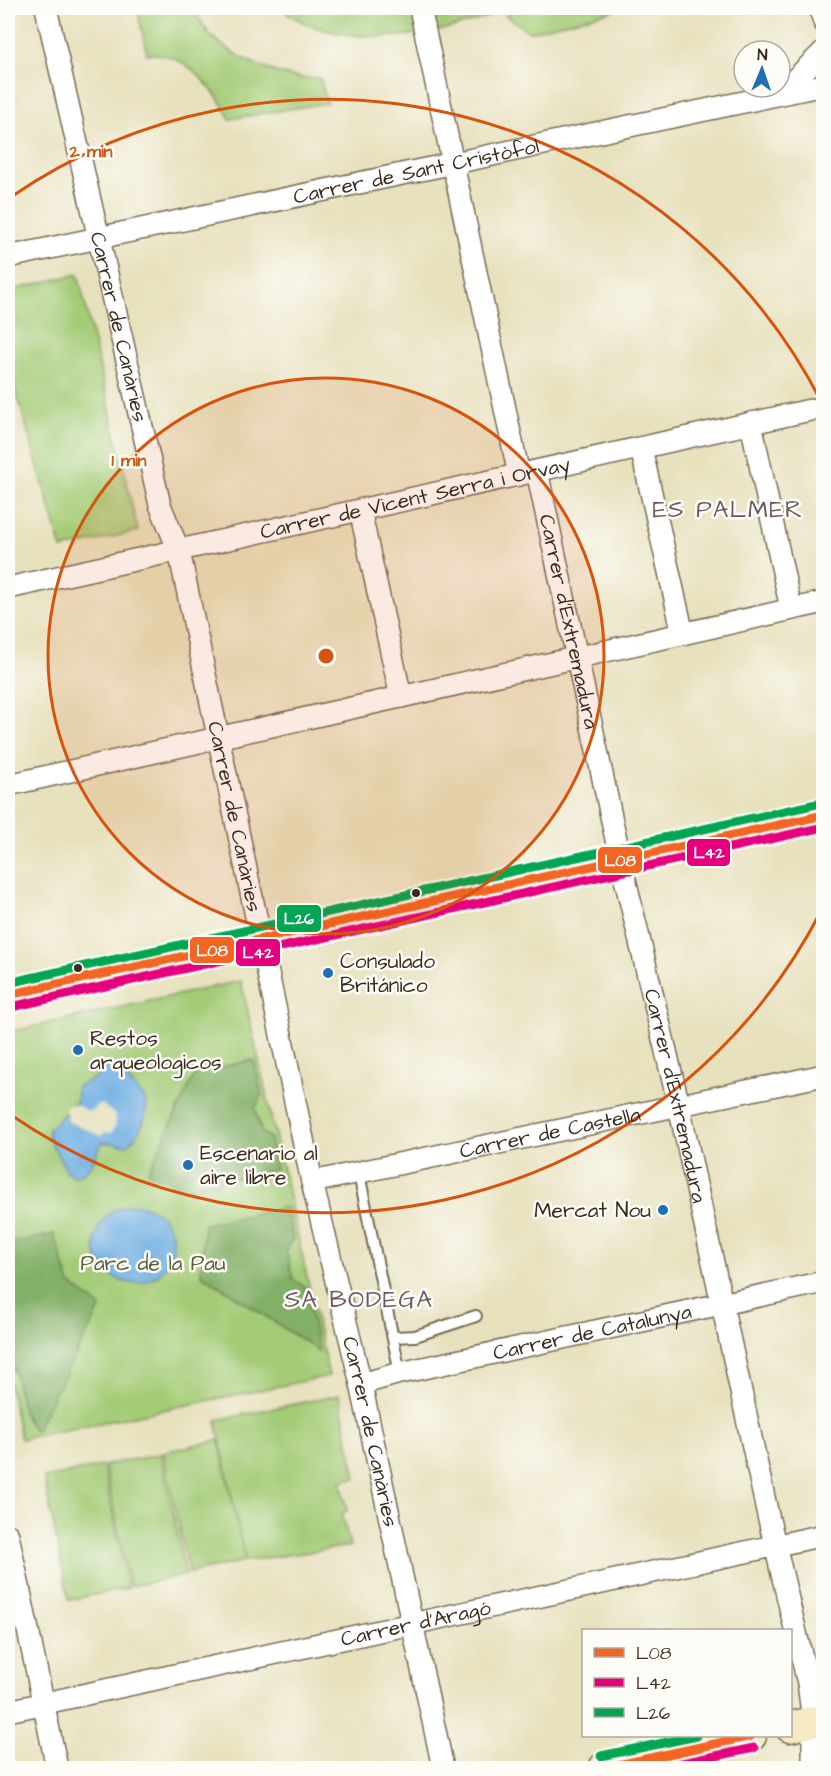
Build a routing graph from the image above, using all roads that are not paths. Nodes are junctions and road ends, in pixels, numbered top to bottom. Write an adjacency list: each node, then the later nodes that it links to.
1 (46, 8): 11 (street, Carrer de Canàries)
2 (420, 8): 10 (street, Carrer d'Extremadura)
3 (820, 8): 4 (street)
4 (824, 22)
5 (824, 51): 6 (street)
6 (792, 82)
7 (824, 85): 8 (street, Carrer de Sant Cristòfol)
8 (792, 92)
9 (756, 99): 10 (street, Carrer de Sant Cristòfol)
10 (454, 163): 11 (street, Carrer de Sant Cristòfol); 16 (street, Carrer d'Extremadura)
11 (97, 238): 12 (street, Carrer de Sant Cristòfol); 18 (street, Carrer de Canàries)
12 (8, 257)
13 (824, 407): 14 (street, Carrer de Vicent Serra i Orvay)
14 (751, 423): 15 (street, Carrer de Vicent Serra i Orvay); 21 (street)
15 (641, 447): 16 (street, Carrer de Vicent Serra i Orvay); 22 (street)
16 (528, 473): 17 (street, Carrer de Vicent Serra i Orvay); 23 (street, Carrer d'Extremadura)
17 (360, 510): 18 (street, Carrer de Vicent Serra i Orvay); 24 (street)
18 (179, 551): 19 (street, Carrer de Vicent Serra i Orvay); 25 (street, Carrer de Canàries)
19 (8, 588)
20 (824, 602): 21 (street)
21 (791, 609): 22 (street)
22 (683, 634): 23 (street)
23 (578, 657): 24 (street); 28 (street, Carrer d'Extremadura)
24 (401, 697): 25 (street)
25 (219, 738): 26 (street); 29 (street, Carrer de Canàries)
26 (8, 785)
27 (824, 815): 28 (street)
28 (620, 858): 29 (street); 32 (street, Carrer d'Extremadura)
29 (261, 939): 30 (street); 34 (street, Carrer de Canàries)
30 (8, 995)
31 (824, 1075): 32 (street, Carrer de Castella)
32 (679, 1106): 33 (street, Carrer de Castella); 36 (street, Carrer d'Extremadura)
33 (359, 1174): 34 (street, Carrer de Castella); 38 (lane)
34 (312, 1182): 40 (street, Carrer de Canàries)
35 (824, 1282): 36 (street, Carrer de Catalunya)
36 (722, 1305): 39 (street, Carrer de Catalunya); 43 (street, Carrer d'Extremadura)
37 (476, 1316): 38 (lane)
38 (393, 1337): 39 (lane)
39 (400, 1373): 40 (street, Carrer de Catalunya)
40 (361, 1384): 44 (street, Carrer de Canàries)
41 (8, 1535): 45 (street)
42 (824, 1535): 43 (street, Carrer d'Aragó)
43 (775, 1546): 44 (street, Carrer d'Aragó); 47 (street, Carrer d'Extremadura)
44 (411, 1623): 45 (street, Carrer d'Aragó); 50 (street, Carrer de Canàries)
45 (44, 1703): 46 (street, Carrer d'Aragó); 49 (street)
46 (8, 1712)
47 (809, 1722): 52 (street, Carrer d'Extremadura)
48 (746, 1737): 51 (street)
49 (57, 1768)
50 (443, 1768)
51 (604, 1768)
52 (813, 1768)

